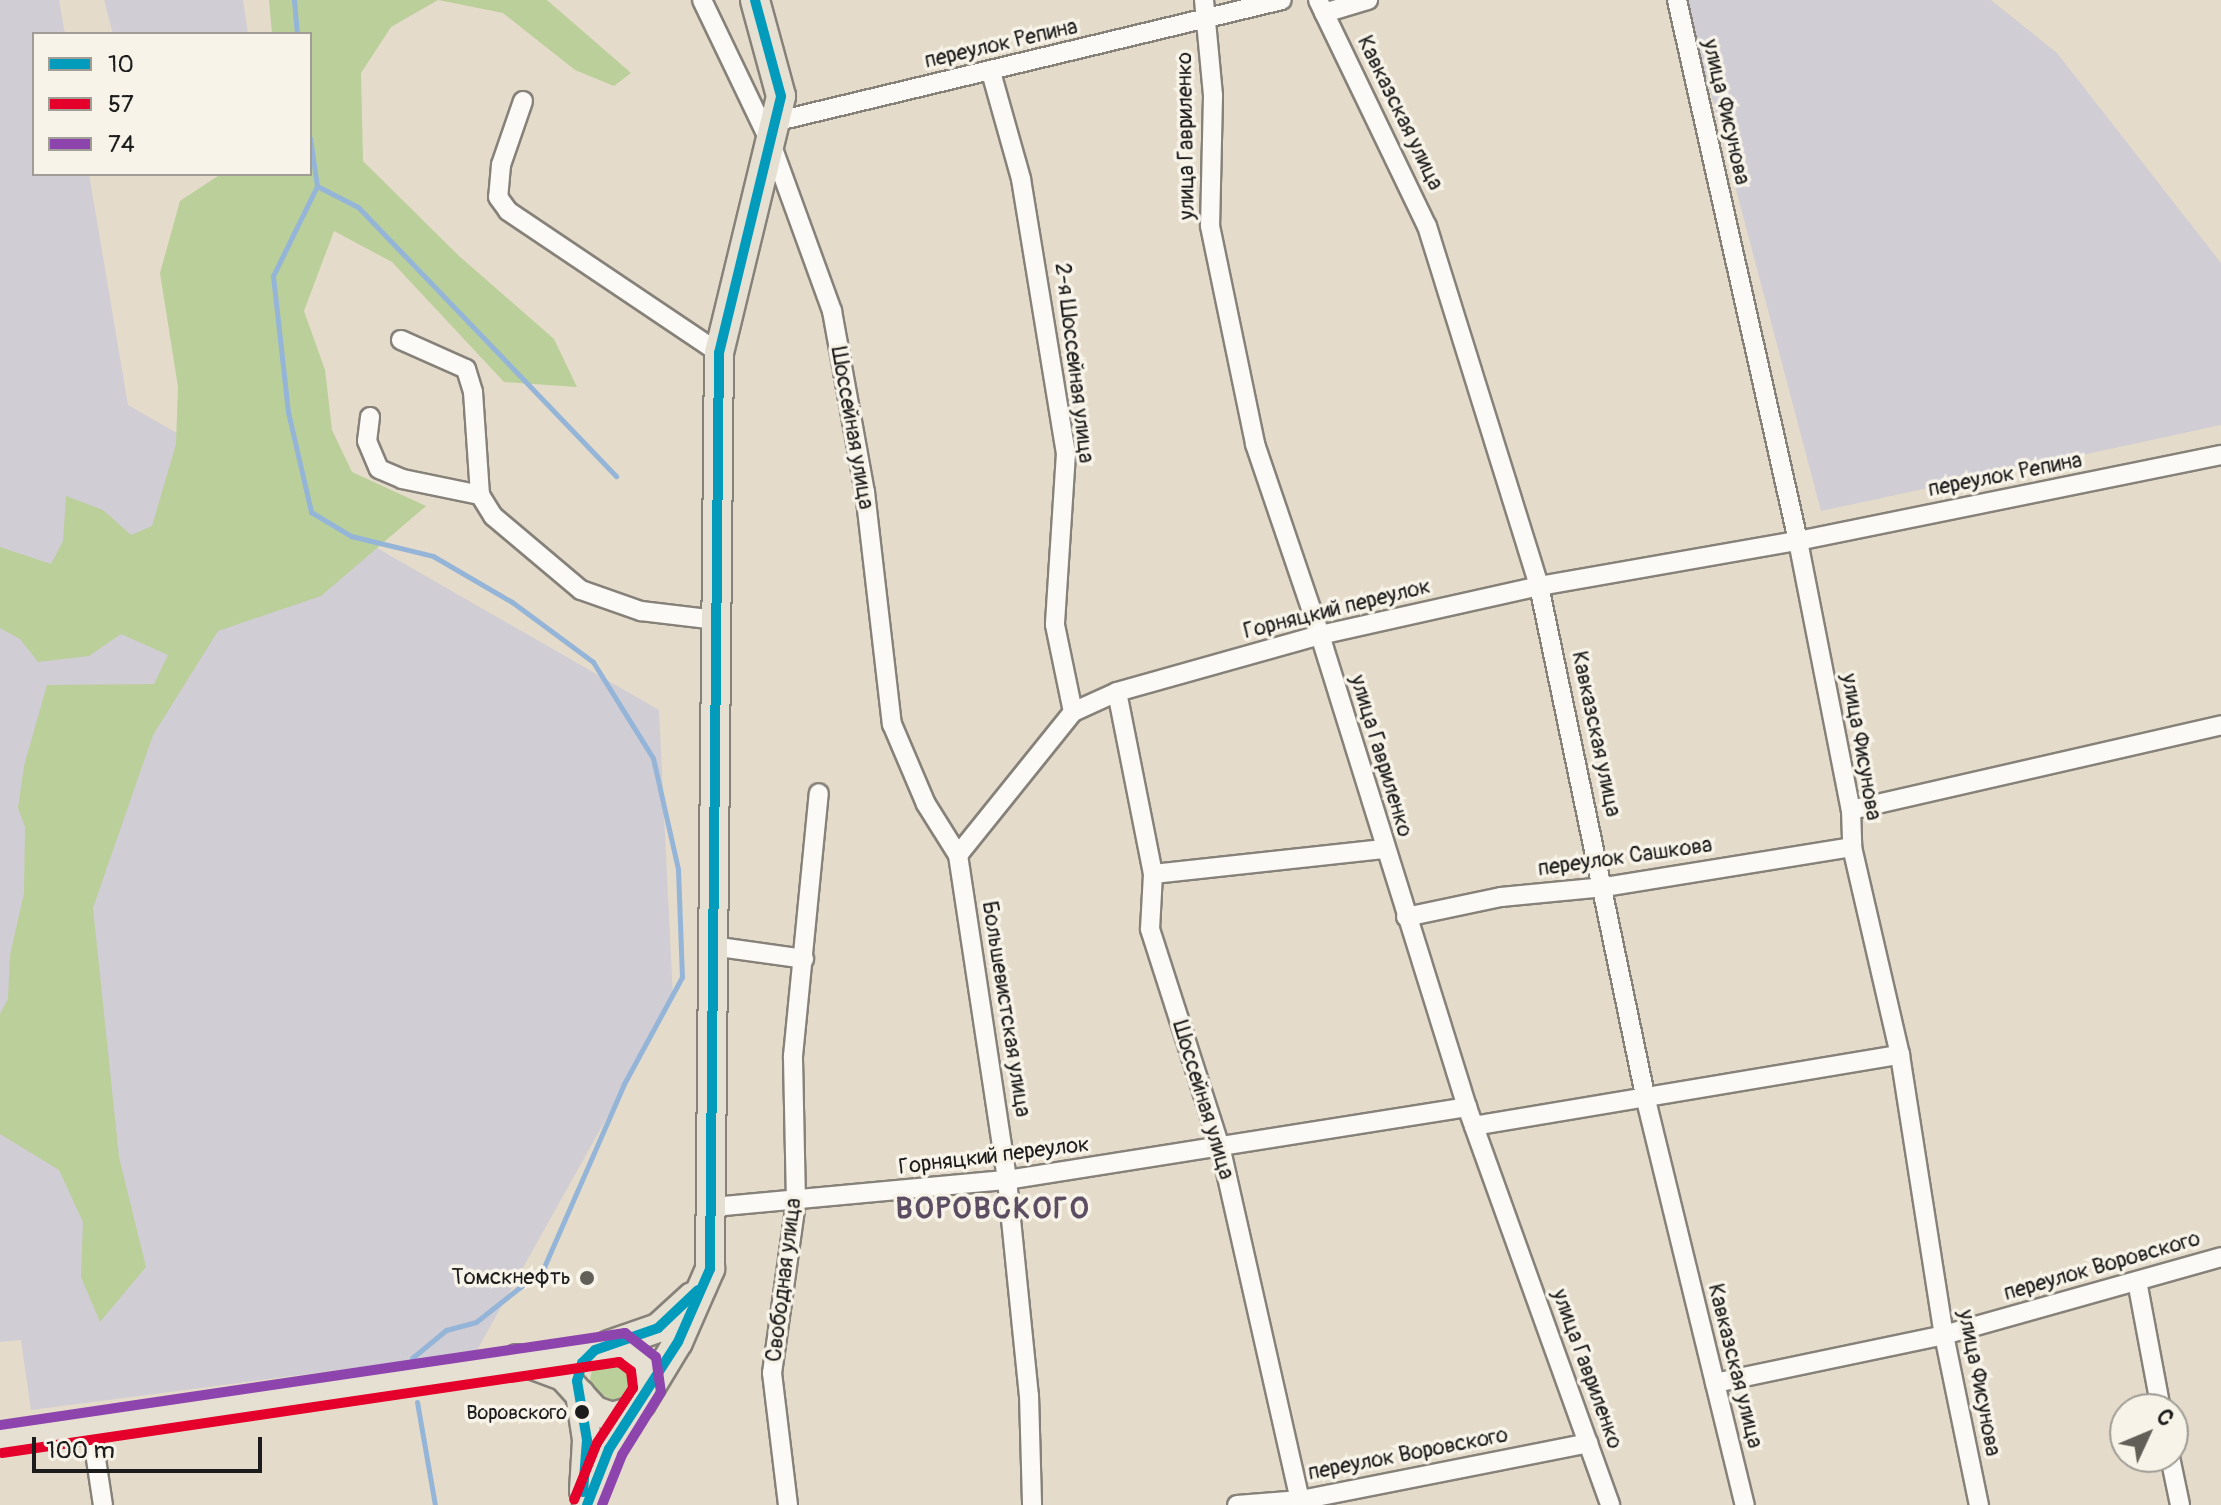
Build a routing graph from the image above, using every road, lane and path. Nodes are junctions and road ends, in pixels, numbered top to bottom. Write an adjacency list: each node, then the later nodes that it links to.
1 (702, 0): 11 (street)
2 (755, 0): 11 (main road, Шоссейная улица)
3 (1204, 0): 8 (street, улица Гавриленко)
4 (1282, 0): 8 (street, переулок Репина)
5 (1368, 0): 7 (street)
6 (1677, 0): 17 (street, улица Фисунова)
7 (1321, 6): 18 (street, Кавказская улица)
8 (1208, 20): 9 (street, переулок Репина); 20 (street, улица Гавриленко)
9 (991, 72): 11 (street, переулок Репина); 22 (street, 2-я Шоссейная улица)
10 (523, 101): 13 (street)
11 (775, 133): 13 (main road); 28 (street, Шоссейная улица)
12 (401, 340): 16 (street)
13 (719, 353): 19 (main road)
14 (370, 417): 16 (street)
15 (2221, 455): 17 (street, переулок Репина)
16 (480, 495): 19 (street)
17 (1798, 541): 18 (street, Горняцкий переулок); 25 (street, улица Фисунова)
18 (1539, 586): 20 (street, Горняцкий переулок); 30 (street, Кавказская улица)
19 (716, 620): 32 (main road)
20 (1320, 635): 21 (street, Горняцкий переулок); 27 (street, улица Гавриленко)
21 (1117, 692): 22 (street, Горняцкий переулок); 29 (street, Шоссейная улица)
22 (1073, 712): 28 (street, Горняцкий переулок)
23 (2221, 725): 25 (street)
24 (819, 793): 33 (street, Свободная улица)
25 (1851, 810): 26 (street, улица Фисунова)
26 (1852, 847): 30 (street, переулок Сашкова); 34 (street, улица Фисунова)
27 (1384, 849): 29 (street); 31 (street, улица Гавриленко)
28 (958, 855): 39 (street, Большевистская улица)
29 (1153, 874): 38 (street, Шоссейная улица)
30 (1605, 887): 31 (street, переулок Сашкова); 35 (street, Кавказская улица)
31 (1406, 917): 36 (street, улица Гавриленко)
32 (712, 946): 33 (street); 41 (main road)
33 (804, 959): 40 (street, Свободная улица)
34 (1900, 1055): 35 (street); 45 (street, улица Фисунова)
35 (1646, 1100): 37 (street); 48 (street, Кавказская улица)
36 (1467, 1107): 37 (street, улица Гавриленко); 38 (street, Горняцкий переулок)
37 (1474, 1126): 54 (street, улица Гавриленко)
38 (1221, 1150): 39 (street, Горняцкий переулок); 56 (street, Шоссейная улица)
39 (1007, 1180): 40 (street, Горняцкий переулок); 60 (street, Большевистская улица)
40 (796, 1202): 41 (street, Горняцкий переулок); 59 (street, Свободная улица)
41 (714, 1207): 43 (main road)
42 (2221, 1257): 44 (street, переулок Воровского)
43 (710, 1269): 46 (main road); 51 (main road)
44 (2137, 1281): 45 (street, переулок Воровского); 49 (street)
45 (1944, 1335): 48 (street, переулок Воровского); 64 (street, улица Фисунова)
46 (604, 1346): 47 (main road); 50 (main road); 51 (main road)
47 (517, 1359): 50 (main road); 52 (main road)
48 (1715, 1383): 63 (street, Кавказская улица)
49 (2158, 1393)
50 (582, 1398): 51 (main road); 58 (main road)
51 (641, 1403): 58 (main road)
52 (91, 1426): 53 (main road); 57 (street)
53 (0, 1439)
54 (1588, 1443): 56 (street, переулок Воровского); 62 (street, улица Гавриленко)
55 (2173, 1473): 65 (street)
56 (1303, 1503): 61 (street, переулок Воровского)
57 (103, 1505)
58 (585, 1505)
59 (788, 1505)
60 (1032, 1505)
61 (1237, 1505)
62 (1610, 1505)
63 (1745, 1505)
64 (1979, 1505)
65 (2180, 1505)

